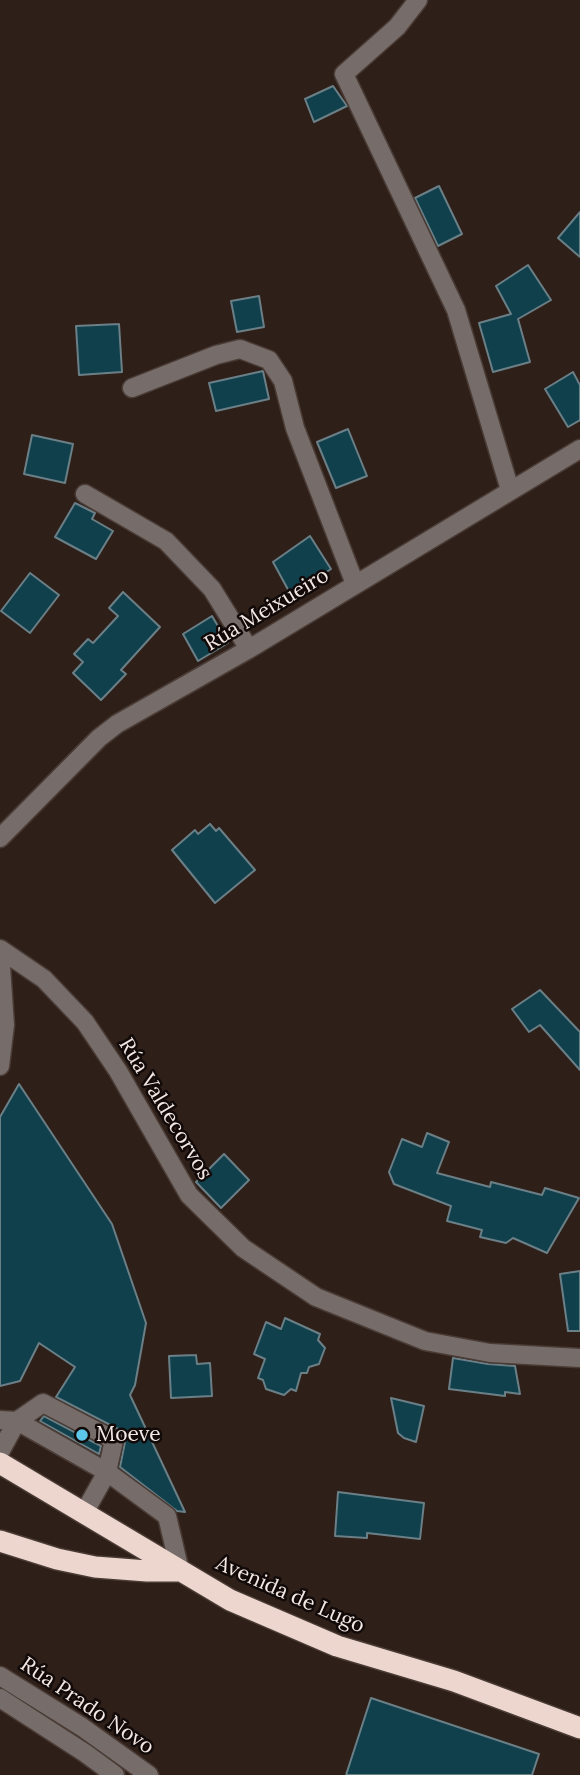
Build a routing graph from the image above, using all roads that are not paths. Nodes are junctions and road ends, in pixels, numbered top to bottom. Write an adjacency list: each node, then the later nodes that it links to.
1 (418, 0): 4 (street)
2 (132, 388): 6 (street)
3 (580, 449): 4 (street, Rúa Meixueiro)
4 (510, 490): 6 (street, Rúa Meixueiro)
5 (85, 494): 7 (street)
6 (355, 584): 7 (street, Rúa Meixueiro)
7 (249, 649): 8 (street, Rúa Meixueiro)
8 (0, 838)
9 (0, 950): 10 (street); 11 (street, Rúa Valdecorvos)
10 (0, 1066)
11 (580, 1358)
12 (8, 1421): 13 (street); 15 (street); 15 (street)
13 (0, 1452)
14 (0, 1463): 16 (highway, Avenida de Lugo)
15 (107, 1472): 16 (street); 18 (street)
16 (84, 1513): 18 (highway, Avenida de Lugo)
17 (0, 1541): 18 (highway)
18 (180, 1571): 21 (highway, Avenida de Lugo)
19 (0, 1676): 23 (street, Rúa Prado Novo)
20 (0, 1698): 22 (street, Rúa Prado Novo)
21 (580, 1728)
22 (115, 1775)
23 (149, 1775)

